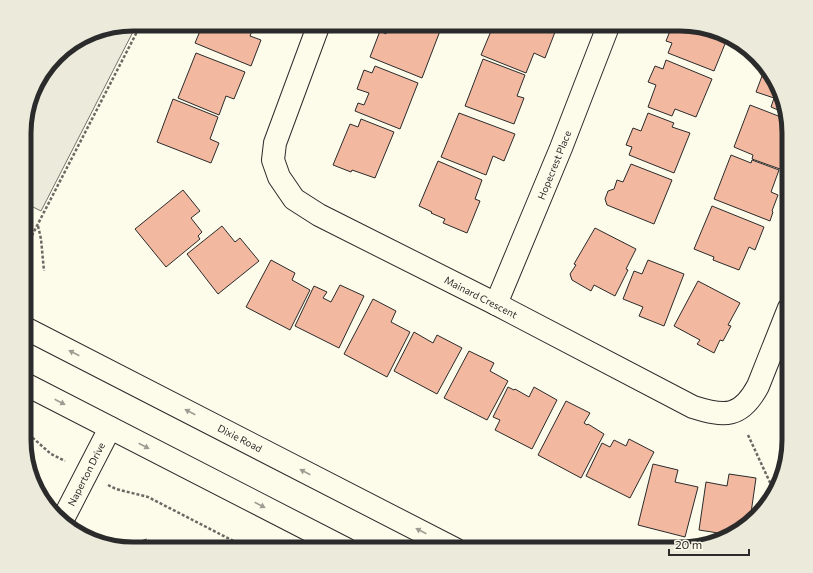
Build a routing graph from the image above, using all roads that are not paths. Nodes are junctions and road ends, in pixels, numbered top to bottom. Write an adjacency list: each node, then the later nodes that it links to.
1 (316, 31): 3 (street, Mainard Crescent)
2 (606, 31): 3 (street, Hopecrest Place)
3 (496, 304): 4 (street, Mainard Crescent)
4 (782, 326)
5 (31, 331): 10 (street, Dixie Road, one-way to 5)
6 (31, 387): 7 (street, one-way to 7)
7 (110, 428): 8 (street, Naperton Drive); 9 (street, one-way to 9)
8 (65, 515)
9 (332, 542)
10 (441, 542)

